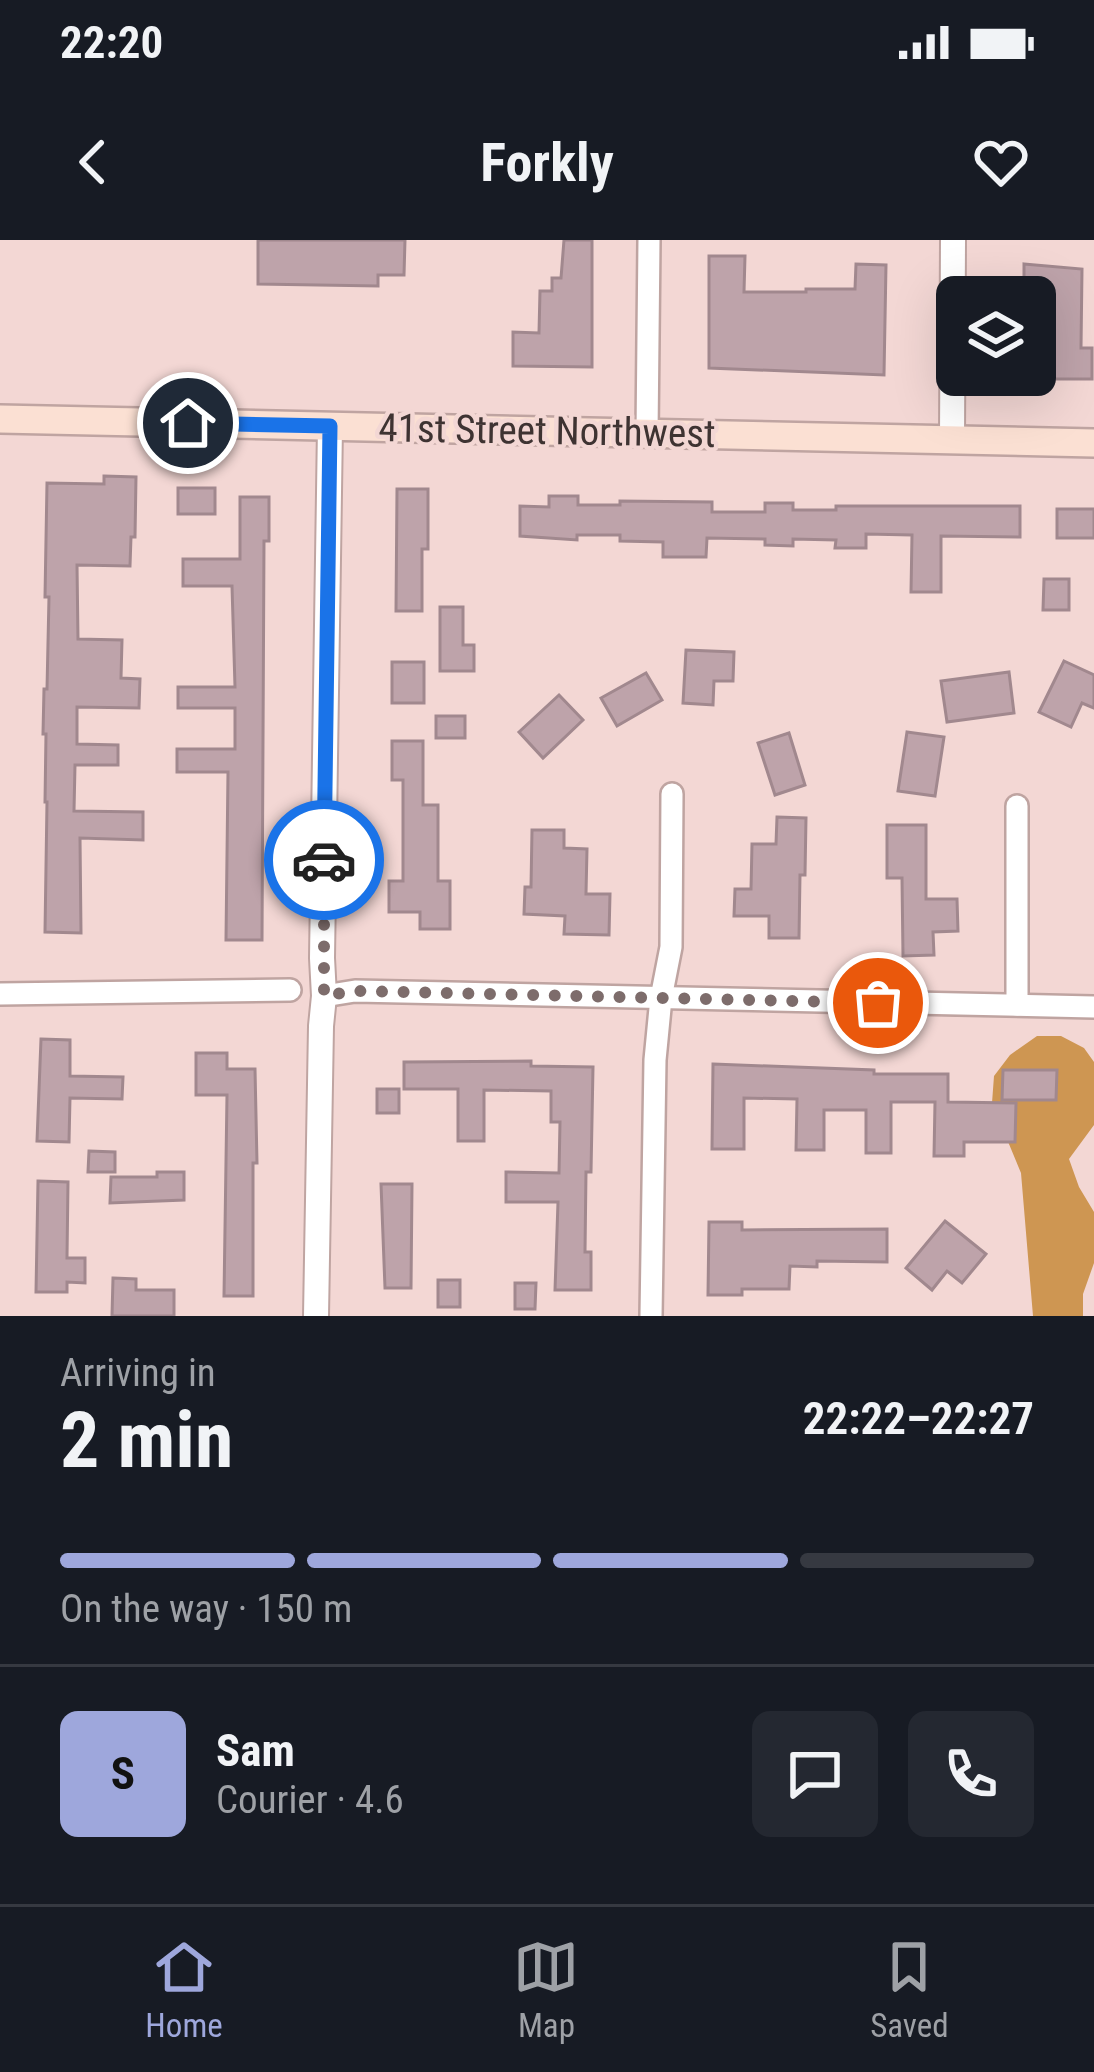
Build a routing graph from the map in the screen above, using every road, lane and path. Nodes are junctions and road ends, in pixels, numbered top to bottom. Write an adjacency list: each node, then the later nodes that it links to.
1 (649, 240): 5 (street)
2 (953, 240): 6 (street)
3 (0, 419): 4 (main road, 41st Street Northwest)
4 (330, 426): 5 (main road, 41st Street Northwest); 12 (street)
5 (647, 434): 6 (main road, 41st Street Northwest)
6 (952, 440): 7 (main road, 41st Street Northwest)
7 (1094, 442)
8 (672, 794): 13 (street)
9 (1017, 806): 14 (street)
10 (290, 991): 11 (street)
11 (0, 994)
12 (324, 996): 13 (street); 16 (street)
13 (662, 998): 14 (street); 17 (street)
14 (1017, 1005): 15 (street)
15 (1094, 1007)
16 (316, 1316)
17 (651, 1316)

